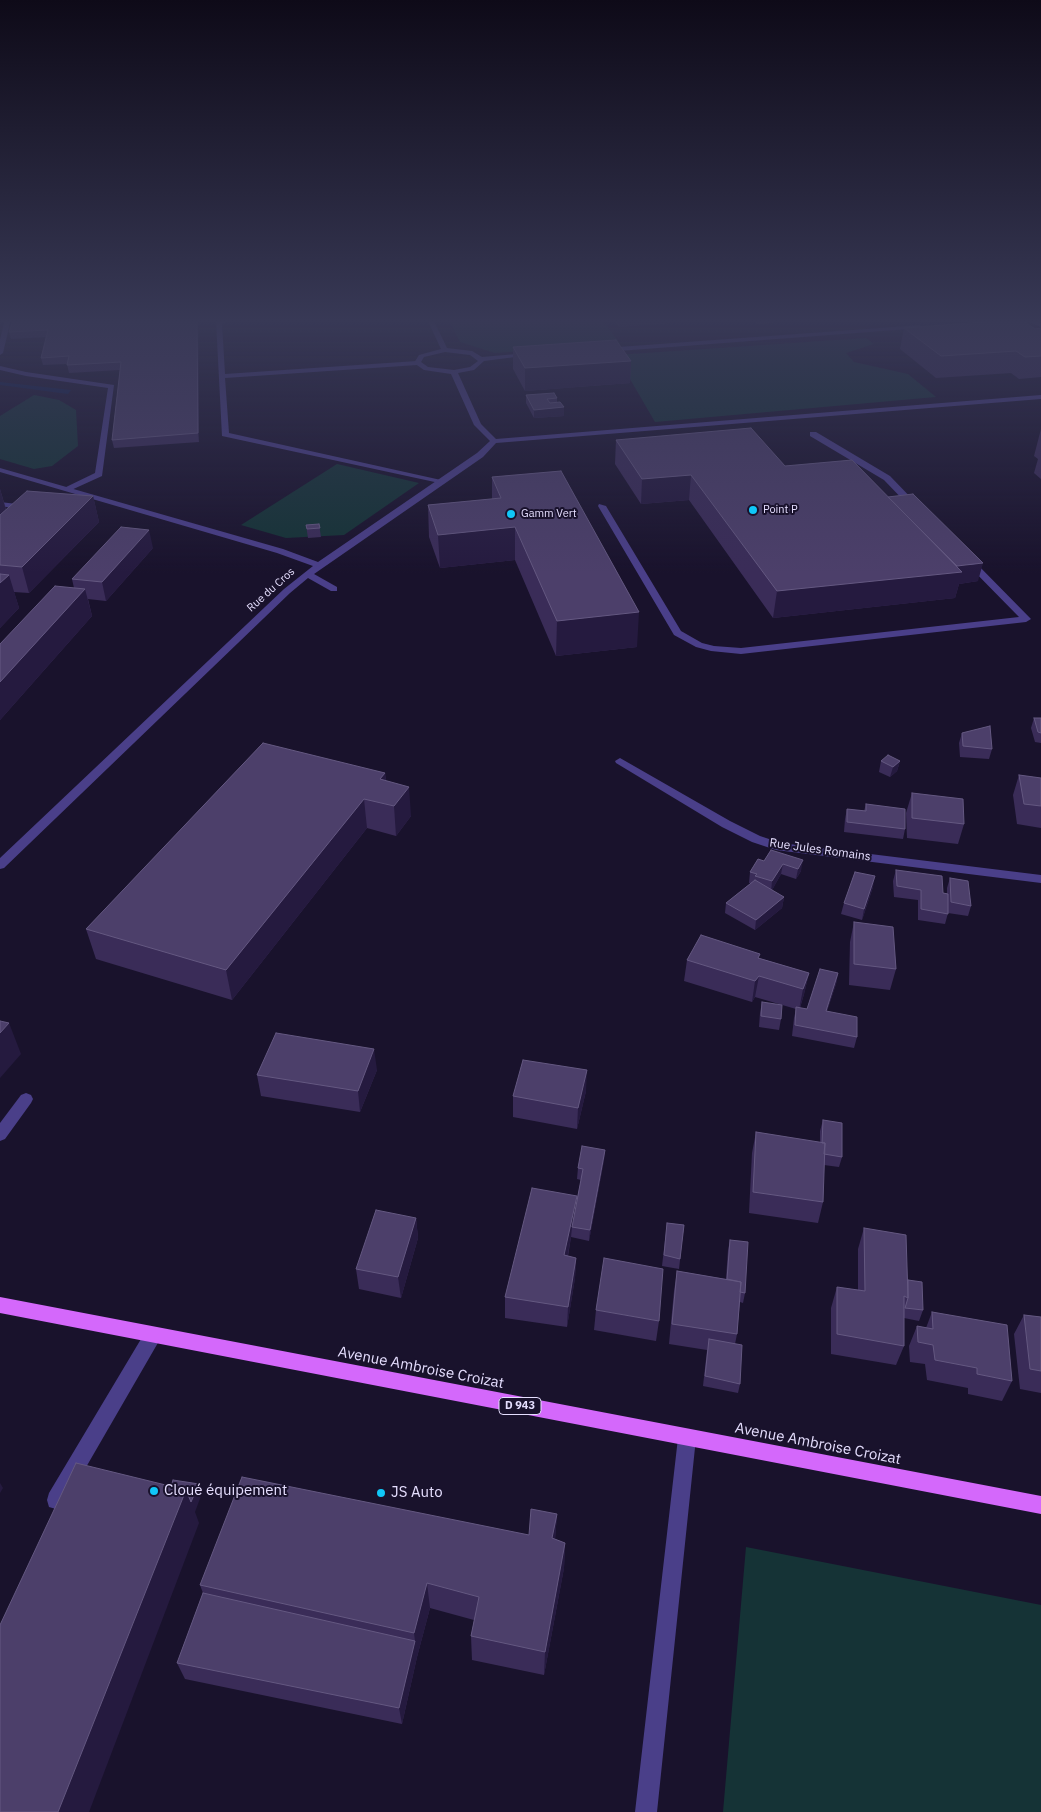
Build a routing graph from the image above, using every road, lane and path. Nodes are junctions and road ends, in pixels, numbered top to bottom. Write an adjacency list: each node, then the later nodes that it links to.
1 (109, 404): 9 (street)
2 (223, 404): 8 (street)
3 (469, 404): 6 (street)
4 (961, 404): 6 (street)
5 (813, 434): 12 (street)
6 (494, 442): 8 (street)
7 (0, 470): 9 (street, Rue du Cros)
8 (441, 482): 15 (street)
9 (66, 489): 15 (street, Rue du Cros)
10 (0, 504): 13 (street)
11 (602, 506): 14 (street)
12 (922, 513)
13 (0, 531)
14 (964, 556)
15 (319, 566): 16 (street, Rue du Cros)
16 (308, 574): 17 (street); 19 (street, Rue du Cros)
17 (334, 588)
18 (620, 761): 20 (street, Rue Jules Romains)
19 (0, 864)
20 (1041, 879)
21 (26, 1099): 22 (street)
22 (0, 1135)
23 (0, 1305): 24 (main road, Avenue Ambroise Croizat / D 943)
24 (153, 1335): 25 (main road, Avenue Ambroise Croizat / D 943); 26 (street)
25 (687, 1438): 27 (main road, Avenue Ambroise Croizat / D 943); 28 (street)
26 (56, 1500)
27 (1041, 1505)
28 (646, 1812)

